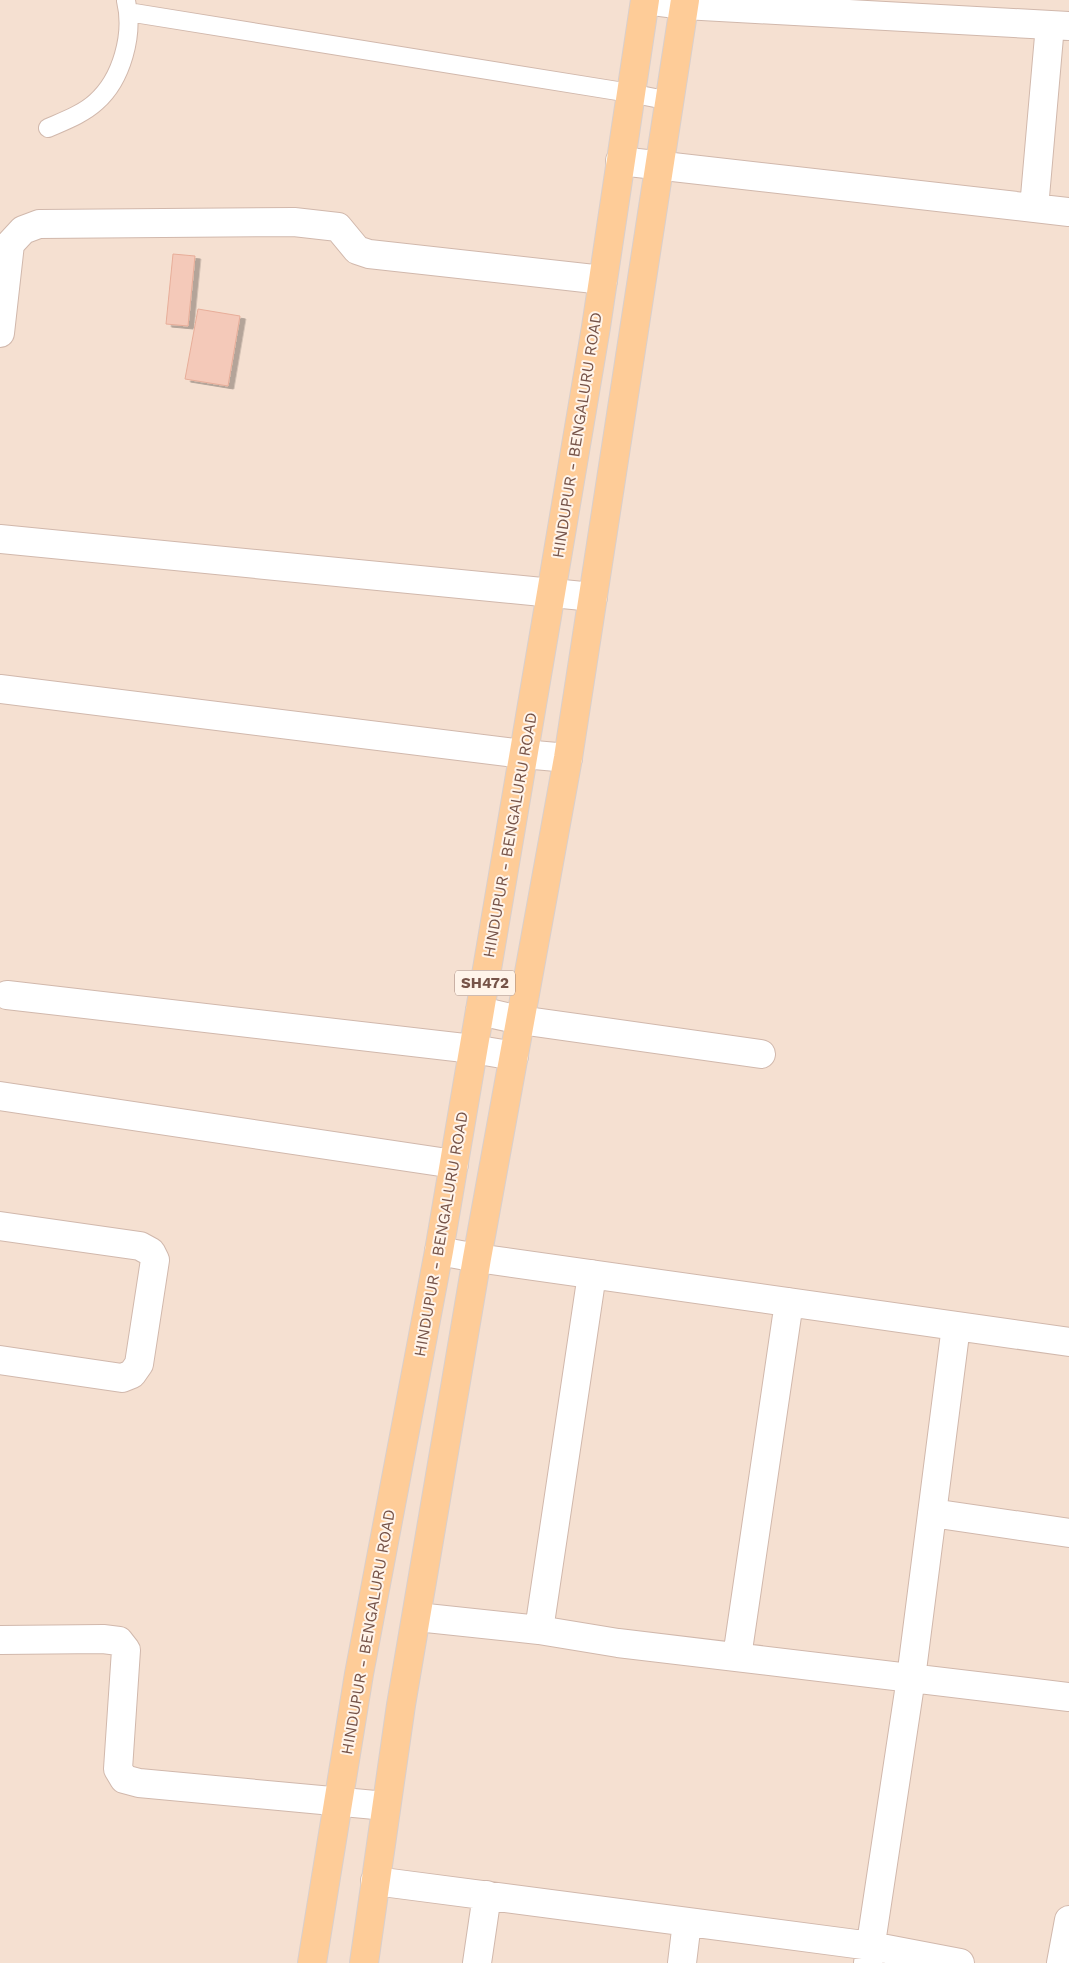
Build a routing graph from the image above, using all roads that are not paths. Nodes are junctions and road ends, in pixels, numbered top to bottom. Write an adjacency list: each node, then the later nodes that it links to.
1 (645, 0): 2 (street); 5 (main road, HINDUPUR - BENGALURU ROAD / SH472)
2 (684, 2): 4 (street); 6 (main road, SH472)
3 (127, 6): 5 (lane); 7 (lane)
4 (1060, 26): 10 (street)
5 (630, 93): 6 (lane); 8 (main road, HINDUPUR - BENGALURU ROAD / SH472)
6 (670, 101): 9 (main road, SH472)
7 (48, 128)
8 (620, 161): 9 (street); 12 (main road, HINDUPUR - BENGALURU ROAD / SH472)
9 (660, 165): 10 (street); 16 (main road, SH472)
10 (1034, 208): 11 (street)
11 (1069, 212)
12 (603, 280): 13 (street); 15 (main road, HINDUPUR - BENGALURU ROAD / SH472)
13 (0, 333)
14 (0, 539): 15 (street)
15 (551, 593): 16 (street); 18 (main road, HINDUPUR - BENGALURU ROAD / SH472)
16 (593, 597): 19 (main road, SH472)
17 (0, 689): 18 (street)
18 (523, 754): 19 (street); 21 (main road, HINDUPUR - BENGALURU ROAD / SH472)
19 (568, 758): 22 (main road, SH472)
20 (7, 995): 23 (street)
21 (480, 1010): 22 (street); 23 (main road, HINDUPUR - BENGALURU ROAD / SH472)
22 (520, 1020): 24 (street); 25 (main road, SH472)
23 (473, 1049): 25 (street); 27 (main road, HINDUPUR - BENGALURU ROAD / SH472)
24 (761, 1054)
25 (514, 1056): 30 (main road, SH472)
26 (0, 1096): 27 (street)
27 (454, 1164): 29 (main road, HINDUPUR - BENGALURU ROAD / SH472)
28 (0, 1226): 35 (street)
29 (439, 1251): 30 (street); 44 (main road, HINDUPUR - BENGALURU ROAD / SH472)
30 (477, 1258): 31 (street); 38 (main road, SH472)
31 (592, 1274): 32 (street); 39 (street)
32 (788, 1302): 33 (street); 41 (street)
33 (956, 1326): 34 (street); 36 (street)
34 (1069, 1342)
35 (0, 1360)
36 (932, 1513): 37 (street); 42 (street)
37 (1069, 1533)
38 (417, 1617): 39 (street); 45 (main road, SH472)
39 (540, 1630): 41 (street)
40 (0, 1640): 44 (street)
41 (737, 1657): 42 (street)
42 (911, 1678): 43 (street); 50 (street)
43 (1069, 1698)
44 (338, 1801): 45 (street); 51 (main road, HINDUPUR - BENGALURU ROAD / SH472)
45 (386, 1806): 46 (main road, SH472)
46 (375, 1881): 47 (street); 52 (main road, SH472)
47 (487, 1895): 49 (street); 53 (street)
48 (1069, 1920): 56 (street)
49 (688, 1922): 50 (street); 54 (street)
50 (869, 1954): 55 (street)
51 (312, 1963)
52 (364, 1963)
53 (477, 1963)
54 (682, 1963)
55 (960, 1963)
56 (1061, 1963)

